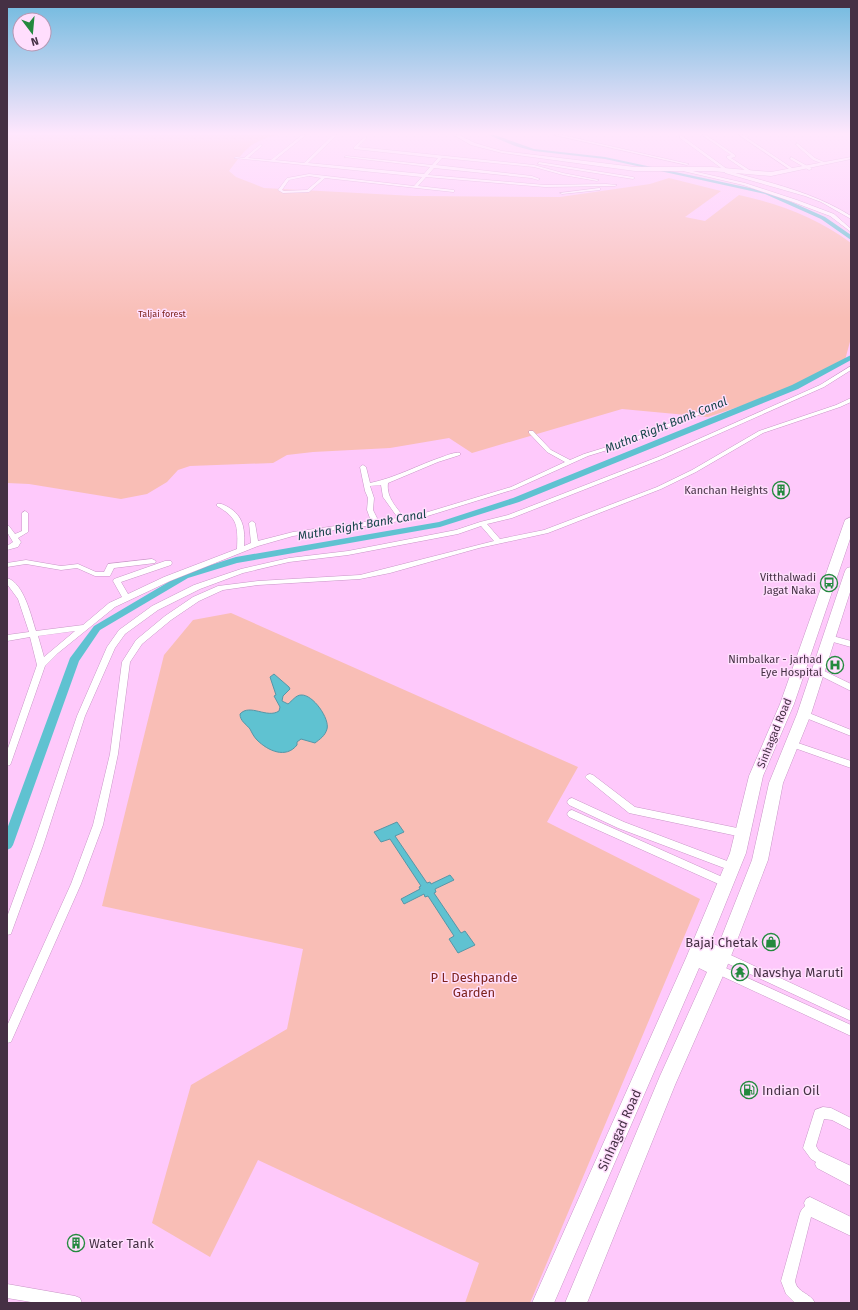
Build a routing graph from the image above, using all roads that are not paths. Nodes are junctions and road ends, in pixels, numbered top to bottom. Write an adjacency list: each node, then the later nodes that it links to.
1 (780, 196): 4 (street)
2 (807, 196): 3 (street)
3 (851, 218)
4 (851, 231)
5 (851, 368): 19 (street)
6 (851, 400): 24 (street)
7 (697, 414): 10 (street)
8 (531, 432): 10 (street)
9 (458, 454): 12 (street)
10 (570, 462): 16 (street)
11 (363, 467): 13 (street)
12 (385, 482): 13 (street); 16 (street)
13 (367, 485): 20 (street)
14 (219, 505): 27 (street)
15 (25, 513): 22 (street)
16 (403, 520): 20 (street)
17 (851, 520): 23 (main road, Sinhagad Road)
18 (252, 523): 25 (street)
19 (482, 523): 24 (street); 54 (street)
20 (376, 524): 25 (street)
21 (7, 528): 22 (street)
22 (13, 537): 26 (street)
23 (848, 537): 51 (main road, Sinhagad Road)
24 (498, 541): 59 (street)
25 (256, 544): 27 (street)
26 (7, 548)
27 (240, 550): 33 (street)
28 (152, 561): 30 (street)
29 (168, 563): 33 (street)
30 (7, 565)
31 (851, 571): 37 (main road, Sinhagad Road)
32 (7, 580): 35 (street)
33 (127, 599): 34 (street)
34 (85, 627): 35 (street); 39 (street)
35 (33, 634): 36 (street); 39 (street)
36 (7, 638)
37 (829, 638): 38 (street); 40 (main road, Sinhagad Road)
38 (851, 644)
39 (41, 665): 45 (street)
40 (818, 671): 41 (street); 42 (main road, Sinhagad Road)
41 (851, 688)
42 (804, 714): 43 (street); 44 (main road, Sinhagad Road)
43 (851, 733)
44 (792, 744): 47 (street); 56 (main road, Sinhagad Road)
45 (10, 747): 46 (street)
46 (7, 763)
47 (851, 765)
48 (590, 777): 51 (street)
49 (572, 802): 52 (street)
50 (572, 814): 53 (street)
51 (742, 833): 52 (main road, Sinhagad Road)
52 (732, 867): 53 (main road, Sinhagad Road)
53 (726, 883): 55 (main road, Sinhagad Road)
54 (7, 931)
55 (697, 952): 56 (main road); 69 (main road, Sinhagad Road)
56 (720, 962): 57 (street); 58 (street); 70 (main road, Sinhagad Road)
57 (851, 1016)
58 (851, 1031)
59 (7, 1038)
60 (851, 1124): 62 (street)
61 (821, 1164): 63 (street)
62 (851, 1172)
63 (851, 1180)
64 (810, 1203): 65 (street)
65 (851, 1224)
66 (851, 1230): 71 (street)
67 (7, 1291): 68 (street)
68 (75, 1303)
69 (543, 1303)
70 (576, 1303)
71 (808, 1303)

